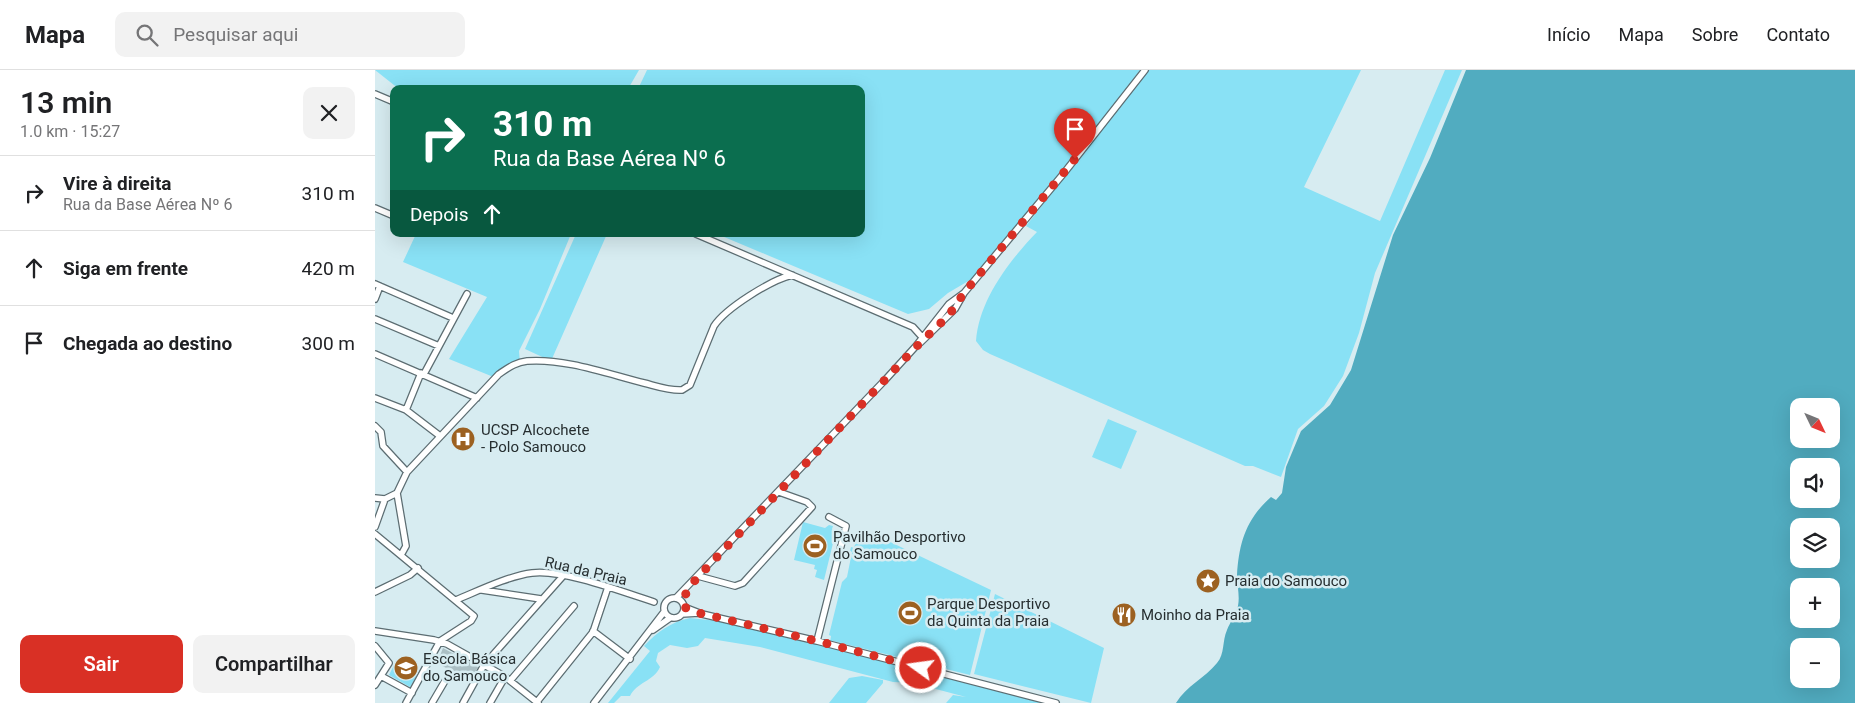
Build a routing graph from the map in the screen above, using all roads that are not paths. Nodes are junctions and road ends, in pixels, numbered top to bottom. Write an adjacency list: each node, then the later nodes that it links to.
1 (1145, 70): 11 (street)
2 (375, 94): 3 (street)
3 (390, 100)
4 (375, 208): 5 (street)
5 (390, 214)
6 (703, 237): 7 (street)
7 (775, 268): 8 (street); 9 (street)
8 (793, 275): 9 (street); 16 (street)
9 (776, 281): 22 (street)
10 (378, 285): 13 (street); 14 (street)
11 (964, 293): 16 (street); 18 (street)
12 (467, 294): 14 (street)
13 (375, 299)
14 (453, 318): 17 (street)
15 (375, 319): 17 (street)
16 (922, 337): 18 (street)
17 (439, 346): 20 (street)
18 (917, 346): 27 (street)
19 (375, 354): 20 (street)
20 (422, 374): 22 (street); 23 (street)
21 (375, 398): 23 (street)
22 (477, 398): 25 (street)
23 (406, 410): 25 (street)
24 (375, 426): 26 (street)
25 (440, 436): 26 (street)
26 (407, 472): 28 (street)
27 (779, 492): 37 (street); 37 (street)
28 (397, 493): 30 (street); 34 (street)
29 (375, 498): 30 (street)
30 (385, 499): 32 (street)
31 (829, 517): 54 (street)
32 (375, 527)
33 (375, 534): 34 (street)
34 (401, 555): 35 (street)
35 (418, 568): 40 (street); 42 (street)
36 (563, 576): 38 (street, Rua da Praia); 39 (street, Rua da Praia); 41 (street)
37 (699, 576): 44 (street)
38 (608, 587): 43 (street, Rua da Praia); 51 (street)
39 (481, 590): 41 (street); 42 (street, Rua da Praia)
40 (375, 592)
41 (541, 599): 57 (street)
42 (455, 600): 53 (street)
43 (654, 602)
44 (681, 602): 46 (street); 47 (street); 48 (street)
45 (574, 606): 60 (street)
46 (664, 612): 49 (street); 52 (street)
47 (699, 613): 48 (street); 54 (street)
48 (682, 614): 49 (street)
49 (670, 618): 52 (street)
50 (375, 631): 53 (street)
51 (593, 631): 56 (street); 67 (street)
52 (649, 633): 56 (street)
53 (440, 641): 57 (street); 62 (street)
54 (817, 641): 69 (street)
55 (375, 646): 59 (street)
56 (629, 659): 68 (street)
57 (484, 665): 60 (street); 65 (street)
58 (449, 674): 64 (street)
59 (381, 676): 61 (street); 62 (street)
60 (508, 679): 66 (street); 67 (street)
61 (375, 686)
62 (412, 693): 63 (street)
63 (406, 703)
64 (432, 703)
65 (463, 703)
66 (489, 703)
67 (537, 703)
68 (594, 703)
69 (1055, 703)

